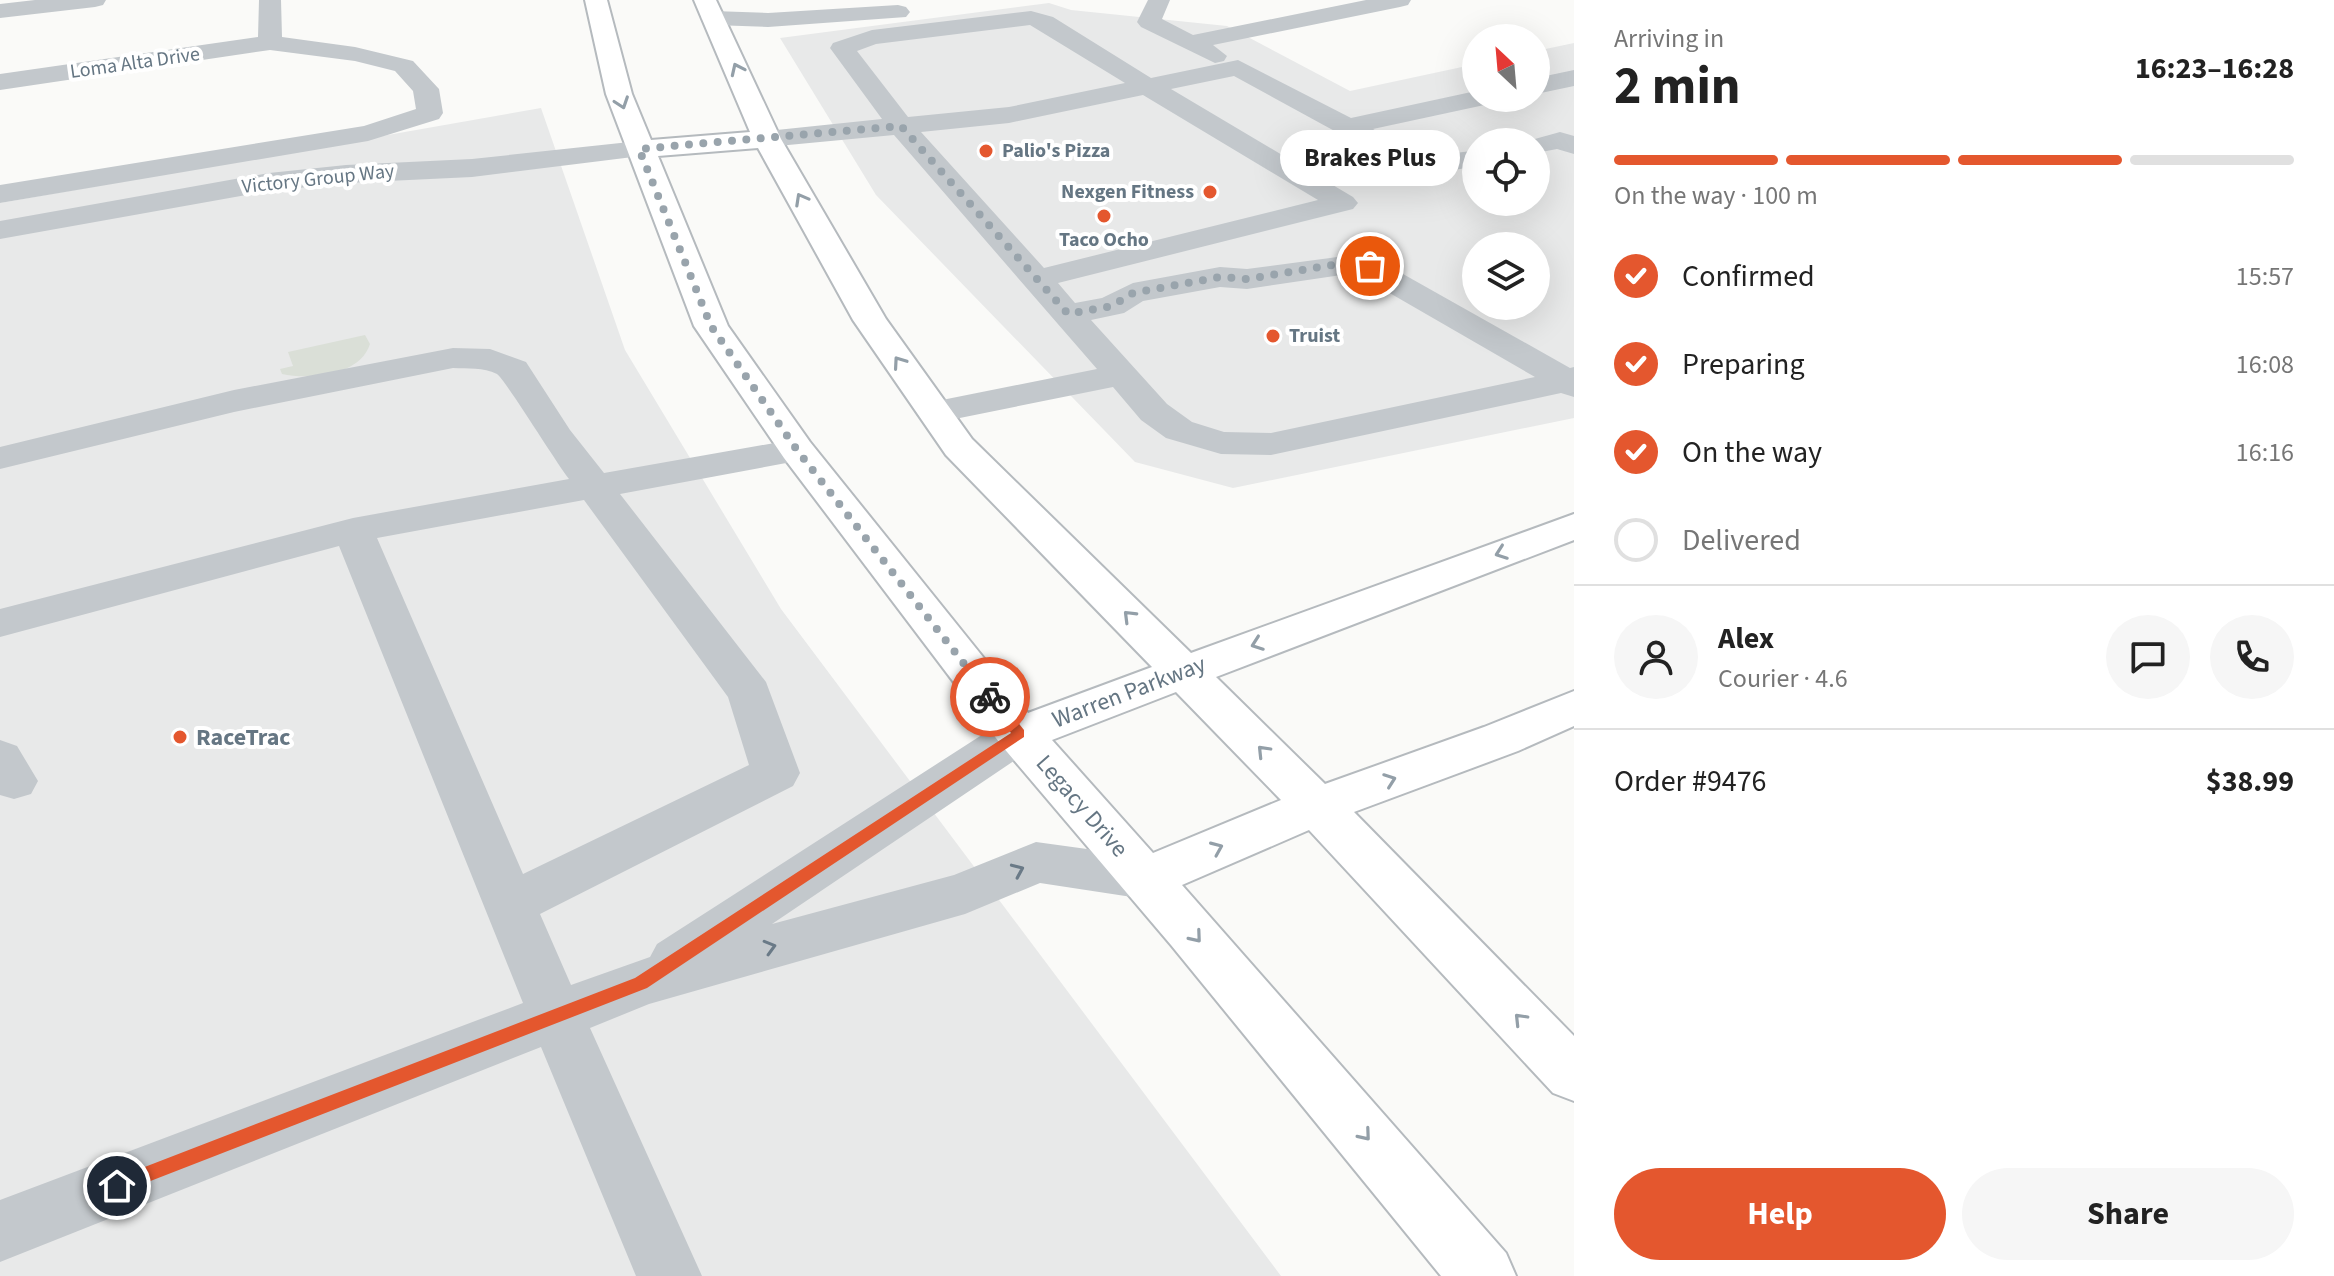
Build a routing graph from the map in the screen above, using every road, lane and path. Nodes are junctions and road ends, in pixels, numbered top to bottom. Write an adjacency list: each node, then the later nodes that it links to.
1 (95, 0): 8 (street)
2 (270, 0): 9 (street)
3 (596, 0): 20 (main road, Legacy Drive, one-way to 20)
4 (1159, 0): 10 (street)
5 (1400, 0): 10 (street)
6 (923, 6): 7 (street)
7 (709, 9): 19 (main road, one-way to 7)
8 (0, 11)
9 (270, 43): 13 (street, Loma Alta Drive); 22 (street, Loma Alta Drive)
10 (1189, 43): 11 (street)
11 (1238, 68): 15 (street); 18 (street)
12 (1574, 78): 14 (street)
13 (0, 82)
14 (1550, 83)
15 (1148, 87): 17 (street); 17 (street); 24 (street)
16 (1462, 102): 18 (street)
17 (901, 126): 19 (street); 24 (street)
18 (1347, 127): 21 (street)
19 (767, 139): 20 (main road); 28 (main road, one-way to 19)
20 (639, 149): 23 (street, Victory Group Way); 29 (main road, Legacy Drive)
21 (1462, 161)
22 (0, 194)
23 (0, 230)
24 (1037, 279): 25 (street)
25 (1068, 314): 26 (street); 27 (street)
26 (1121, 375): 27 (street); 28 (street)
27 (1572, 382)
28 (935, 412): 35 (main road, one-way to 28)
29 (797, 450): 31 (street); 37 (main road, Legacy Drive)
30 (0, 458): 31 (street)
31 (593, 484): 33 (street); 40 (street)
32 (1574, 526): 35 (main road, Warren Parkway, one-way to 35)
33 (353, 530): 34 (street); 40 (street)
34 (0, 623)
35 (1184, 671): 37 (main road, Warren Parkway); 38 (main road, one-way to 35)
36 (1574, 707): 38 (main road, one-way to 36)
37 (1019, 734): 39 (main road, Legacy Drive); 41 (street, Warren Parkway)
38 (1317, 806): 39 (main road, one-way to 38); 43 (main road, one-way to 38)
39 (1145, 878): 41 (street, Warren Parkway, one-way to 39); 46 (main road, Legacy Drive, one-way to 46)
40 (509, 905): 42 (street)
41 (641, 983): 42 (street, Warren Parkway)
42 (557, 1017): 44 (street, Warren Parkway); 45 (street)
43 (1574, 1075)
44 (0, 1231)
45 (669, 1276)
46 (1483, 1276)

